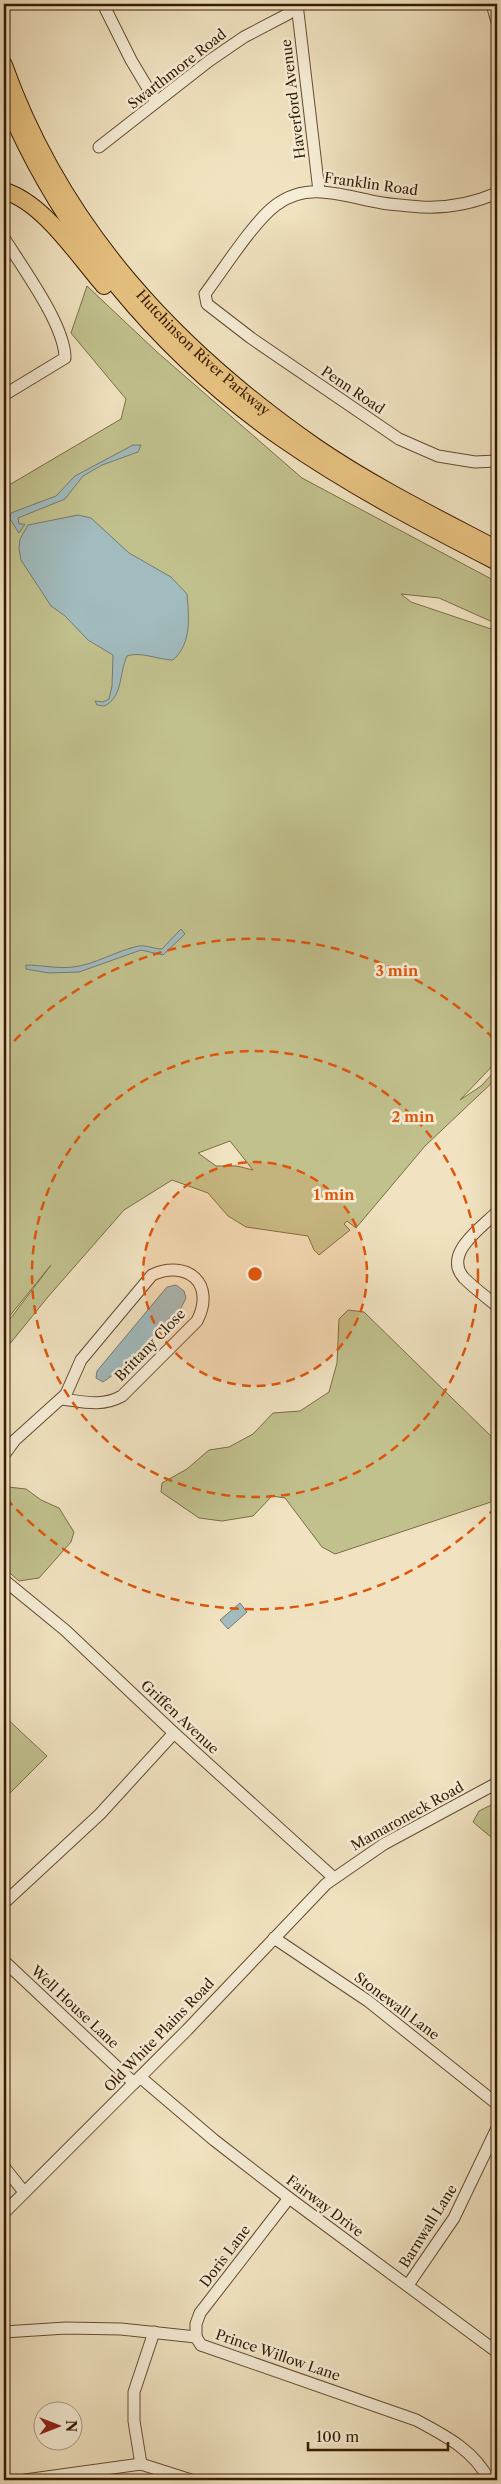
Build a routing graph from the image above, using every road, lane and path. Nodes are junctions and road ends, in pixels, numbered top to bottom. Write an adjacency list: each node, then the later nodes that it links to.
1 (103, 4): 7 (street)
2 (492, 4): 4 (street)
3 (298, 5): 7 (street, Swarthmore Road); 10 (street, Haverford Avenue)
4 (497, 22)
5 (4, 64): 17 (highway, Hutchinson River Parkway)
6 (4, 97): 15 (highway, Hutchinson River Parkway)
7 (156, 102): 8 (street, Swarthmore Road)
8 (99, 147)
9 (4, 191): 15 (highway)
10 (319, 191): 11 (street, Franklin Road); 13 (street, Franklin Road)
11 (497, 194)
12 (4, 238): 14 (street)
13 (207, 304): 16 (street, Penn Road)
14 (4, 395)
15 (265, 426): 18 (highway, Hutchinson River Parkway)
16 (497, 461)
17 (497, 548)
18 (497, 562)
19 (497, 1212): 20 (street)
20 (497, 1306)
21 (62, 1399): 21 (street, Brittany Close); 22 (street, Brittany Close)
22 (4, 1454)
23 (4, 1580): 24 (street, Griffen Avenue)
24 (174, 1733): 26 (street, Griffen Avenue); 27 (street)
25 (497, 1784): 26 (street, Mamaroneck Road)
26 (334, 1878): 28 (street, Old White Plains Road)
27 (4, 1904)
28 (274, 1938): 30 (street, Old White Plains Road); 31 (street, Stonewall Lane)
29 (4, 1961): 30 (street, Well House Lane)
30 (133, 2079): 34 (street, Old White Plains Road); 35 (street, Fairway Drive)
31 (497, 2104)
32 (497, 2128): 37 (street, Barnwall Lane)
33 (4, 2167): 34 (street)
34 (24, 2192): 36 (street, Old White Plains Road)
35 (289, 2198): 37 (street, Fairway Drive); 40 (street, Doris Lane)
36 (4, 2213)
37 (408, 2285): 41 (street, Fairway Drive)
38 (4, 2332): 39 (street, Prince Willow Lane)
39 (154, 2332): 40 (street, Prince Willow Lane); 42 (street)
40 (196, 2337): 45 (street, Prince Willow Lane)
41 (497, 2352)
42 (141, 2464): 43 (street); 44 (street)
43 (25, 2480)
44 (191, 2480)
45 (488, 2480)

